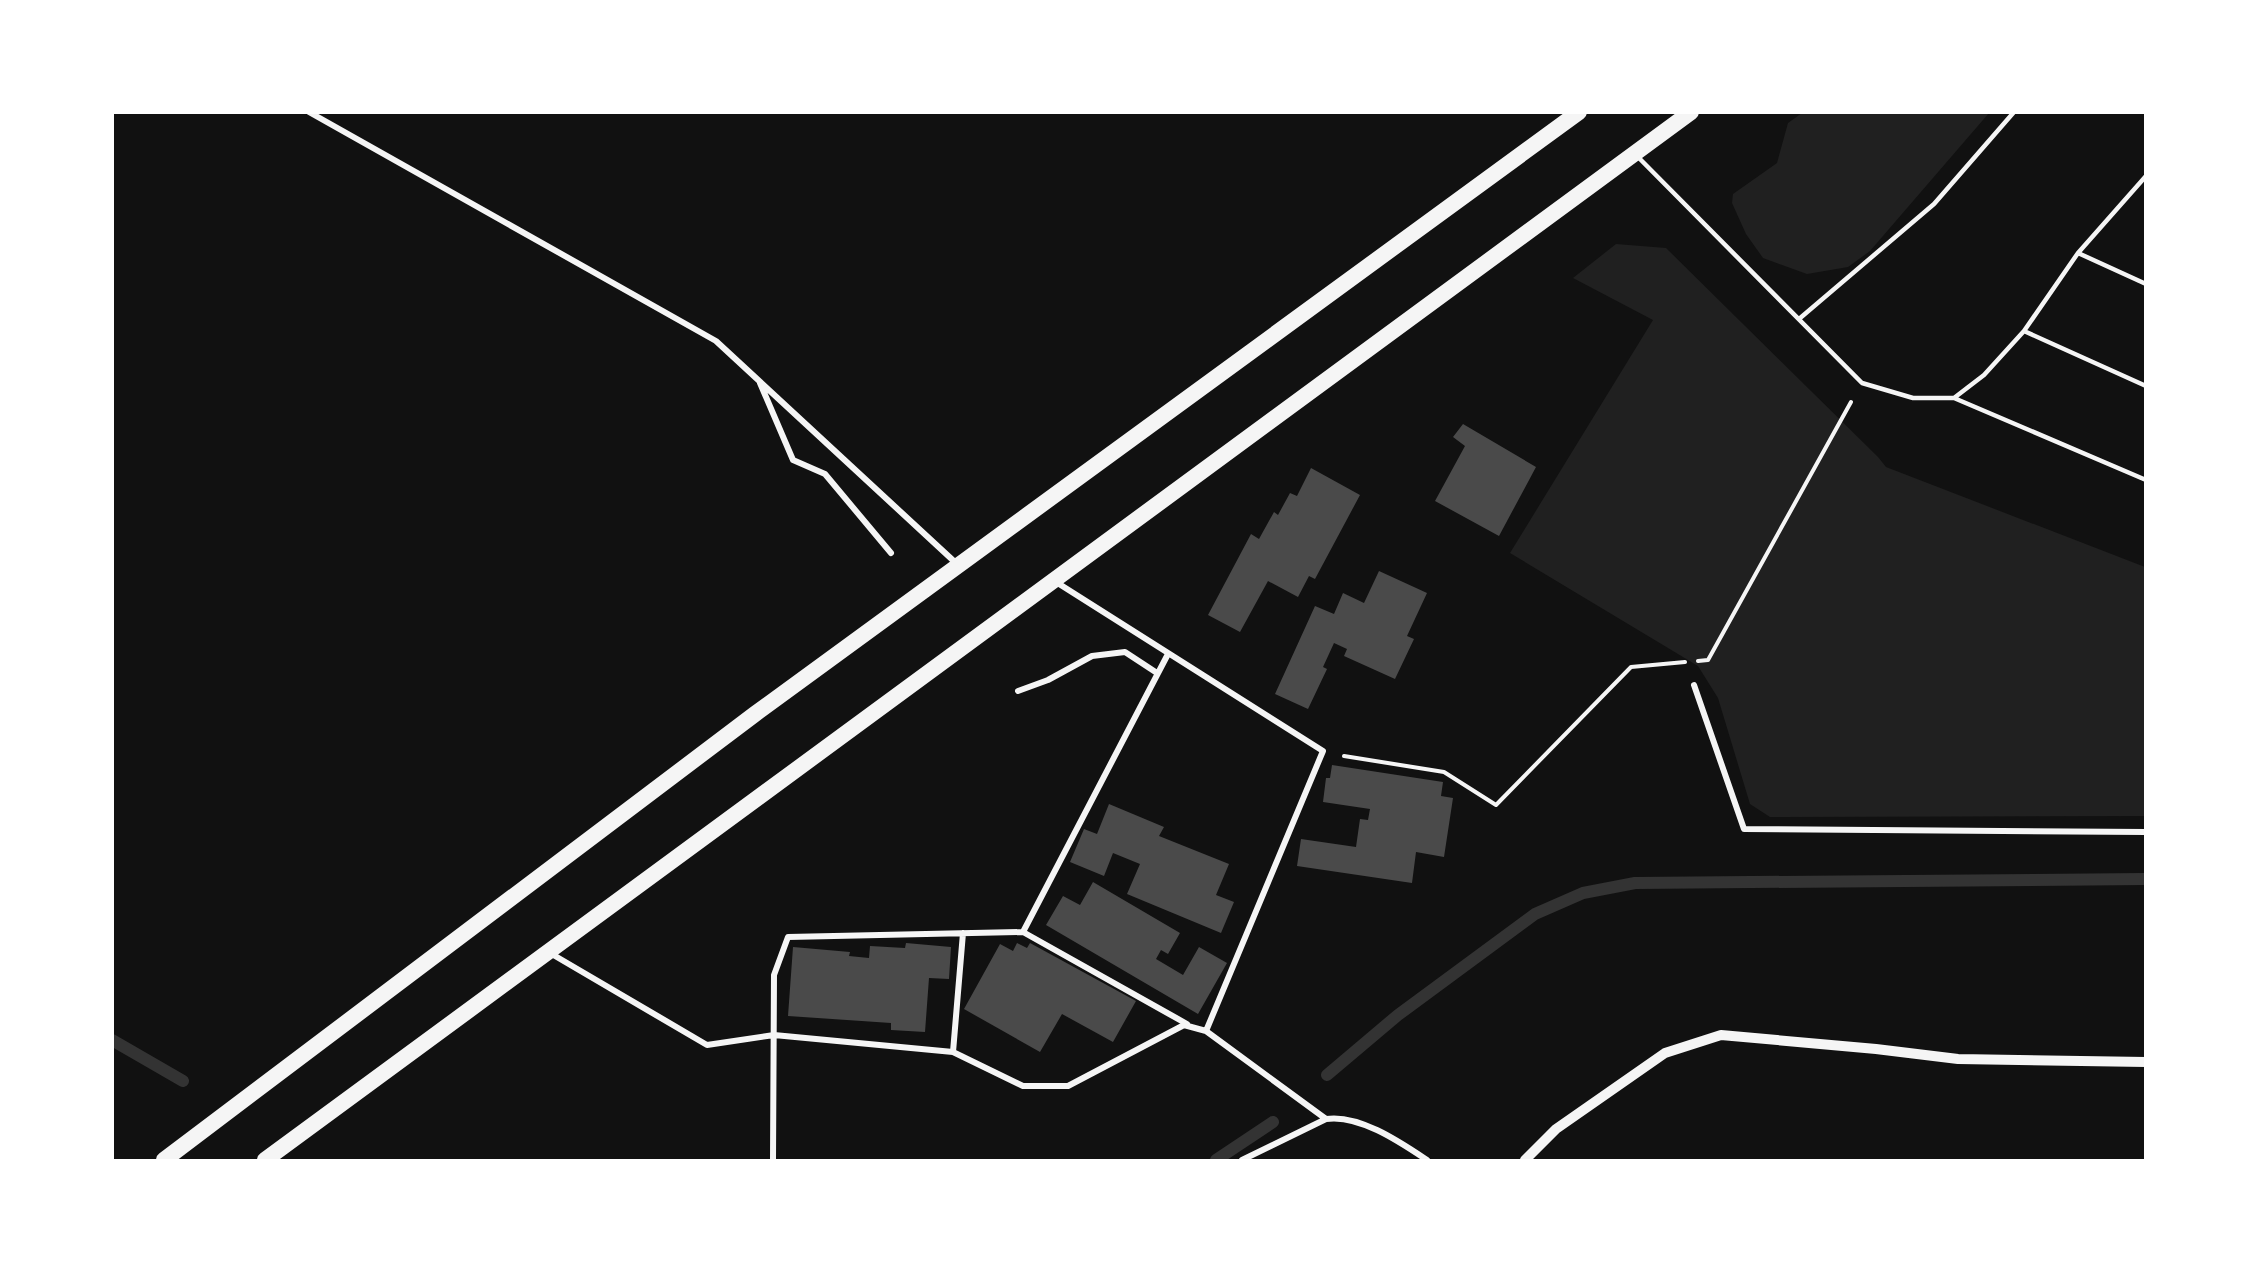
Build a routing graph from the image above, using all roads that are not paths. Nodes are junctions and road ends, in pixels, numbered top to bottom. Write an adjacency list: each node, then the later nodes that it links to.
1 (309, 112): 11 (street)
2 (1579, 112): 16 (highway)
3 (1691, 112): 5 (highway)
4 (2014, 112): 9 (lane)
5 (1634, 154): 9 (lane); 17 (highway)
6 (2145, 176): 7 (lane)
7 (2078, 254): 8 (lane); 10 (lane)
8 (2145, 284)
9 (1799, 319): 13 (lane)
10 (2024, 331): 12 (lane); 13 (lane)
11 (759, 381): 15 (street); 16 (street)
12 (2145, 386)
13 (1954, 398): 14 (lane)
14 (2145, 480)
15 (891, 553)
16 (958, 564): 32 (highway)
17 (1053, 580): 18 (street); 25 (highway)
18 (1168, 654): 19 (street); 27 (street)
19 (1157, 673): 21 (street); 23 (street)
20 (1694, 685): 22 (street)
21 (1018, 691)
22 (2145, 832)
23 (1023, 932): 24 (street); 26 (street)
24 (963, 933): 28 (street); 29 (street)
25 (549, 952): 28 (street); 33 (highway)
26 (1194, 1028): 27 (street); 29 (street)
27 (1206, 1031): 31 (street)
28 (774, 1035): 29 (street); 34 (street)
29 (953, 1052)
30 (2145, 1062): 37 (street)
31 (1326, 1119): 35 (street); 36 (street)
32 (164, 1161)
33 (265, 1161)
34 (773, 1161)
35 (1242, 1161)
36 (1427, 1161)
37 (1525, 1161)

